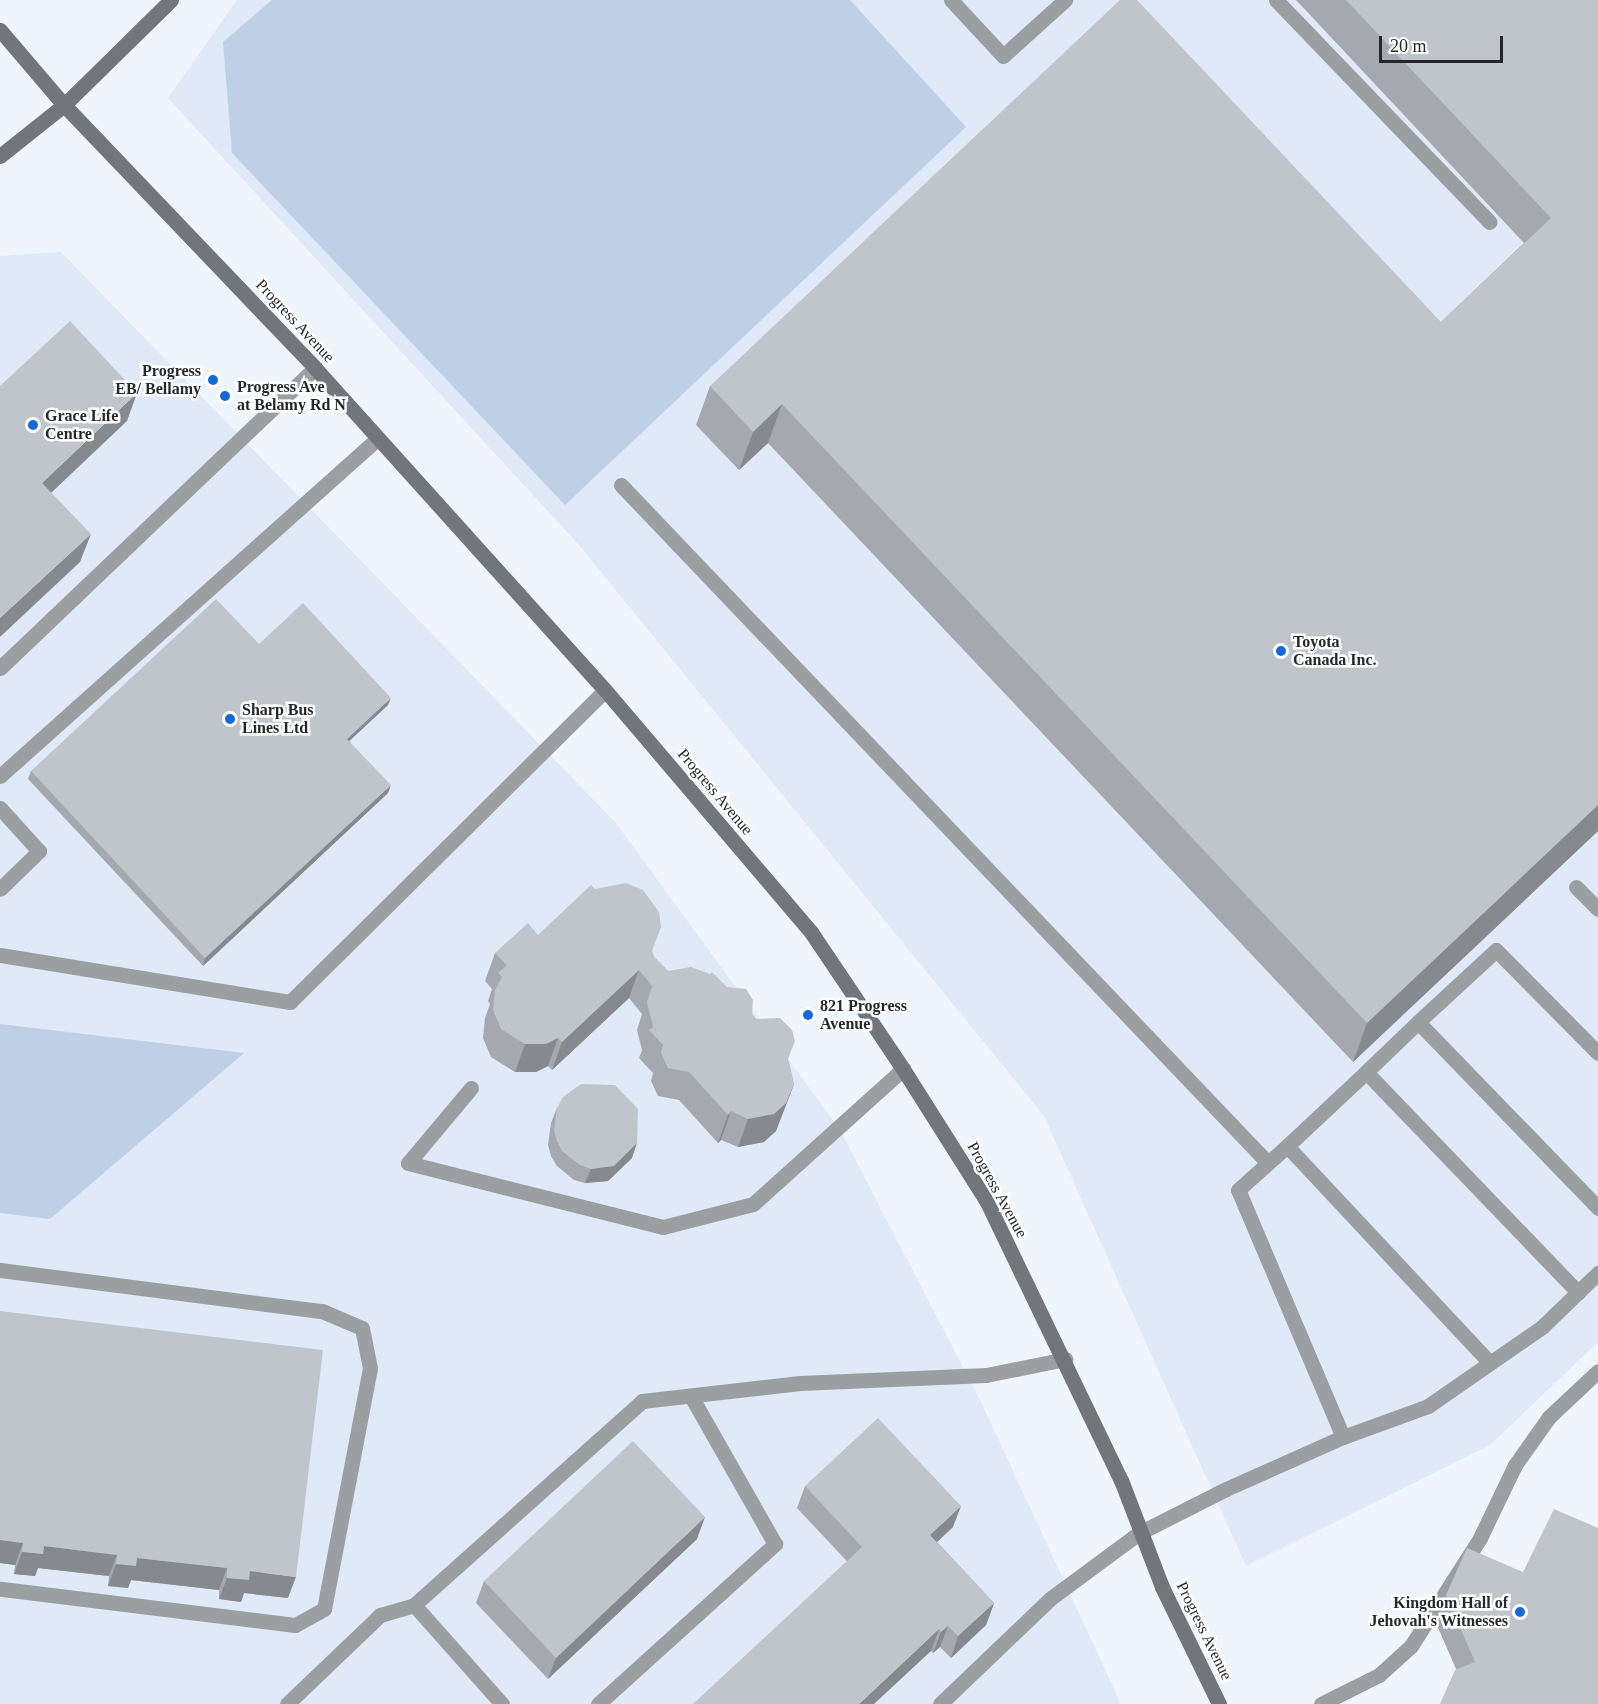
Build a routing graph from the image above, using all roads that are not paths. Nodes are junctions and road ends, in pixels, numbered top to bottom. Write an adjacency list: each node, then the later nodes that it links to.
1 (171, 0): 6 (main road)
2 (951, 0): 3 (lane)
3 (1065, 0)
4 (1276, 0): 8 (lane)
5 (0, 30): 6 (main road, Progress Avenue)
6 (64, 105): 7 (main road); 9 (main road, Progress Avenue)
7 (0, 156)
8 (1490, 222)
9 (315, 368): 10 (main road, Progress Avenue); 12 (lane)
10 (378, 438): 13 (main road, Progress Avenue); 14 (lane)
11 (621, 485): 26 (lane)
12 (0, 668)
13 (606, 690): 19 (lane); 22 (main road, Progress Avenue)
14 (0, 776)
15 (0, 808): 17 (lane)
16 (1576, 887): 18 (lane)
17 (0, 889)
18 (1598, 909)
19 (0, 955)
20 (1418, 1022): 21 (lane); 23 (lane); 27 (lane)
21 (1598, 1053)
22 (903, 1069): 24 (lane); 31 (main road, Progress Avenue)
23 (1366, 1072): 25 (lane); 30 (lane)
24 (471, 1088)
25 (1287, 1146): 26 (lane); 32 (lane)
26 (1268, 1163): 35 (lane)
27 (1598, 1208)
28 (0, 1270): 37 (lane)
29 (1598, 1274): 30 (lane)
30 (1578, 1292): 32 (lane)
31 (1065, 1359): 34 (lane); 36 (main road, Progress Avenue)
32 (1490, 1363): 35 (lane)
33 (1598, 1371): 44 (lane)
34 (691, 1396): 38 (lane); 41 (lane)
35 (1343, 1437): 36 (lane)
36 (1140, 1533): 42 (lane); 43 (main road, Progress Avenue)
37 (0, 1589)
38 (414, 1605): 39 (lane); 40 (lane)
39 (286, 1704)
40 (502, 1704)
41 (598, 1704)
42 (940, 1704)
43 (1219, 1704)
44 (1321, 1704)

